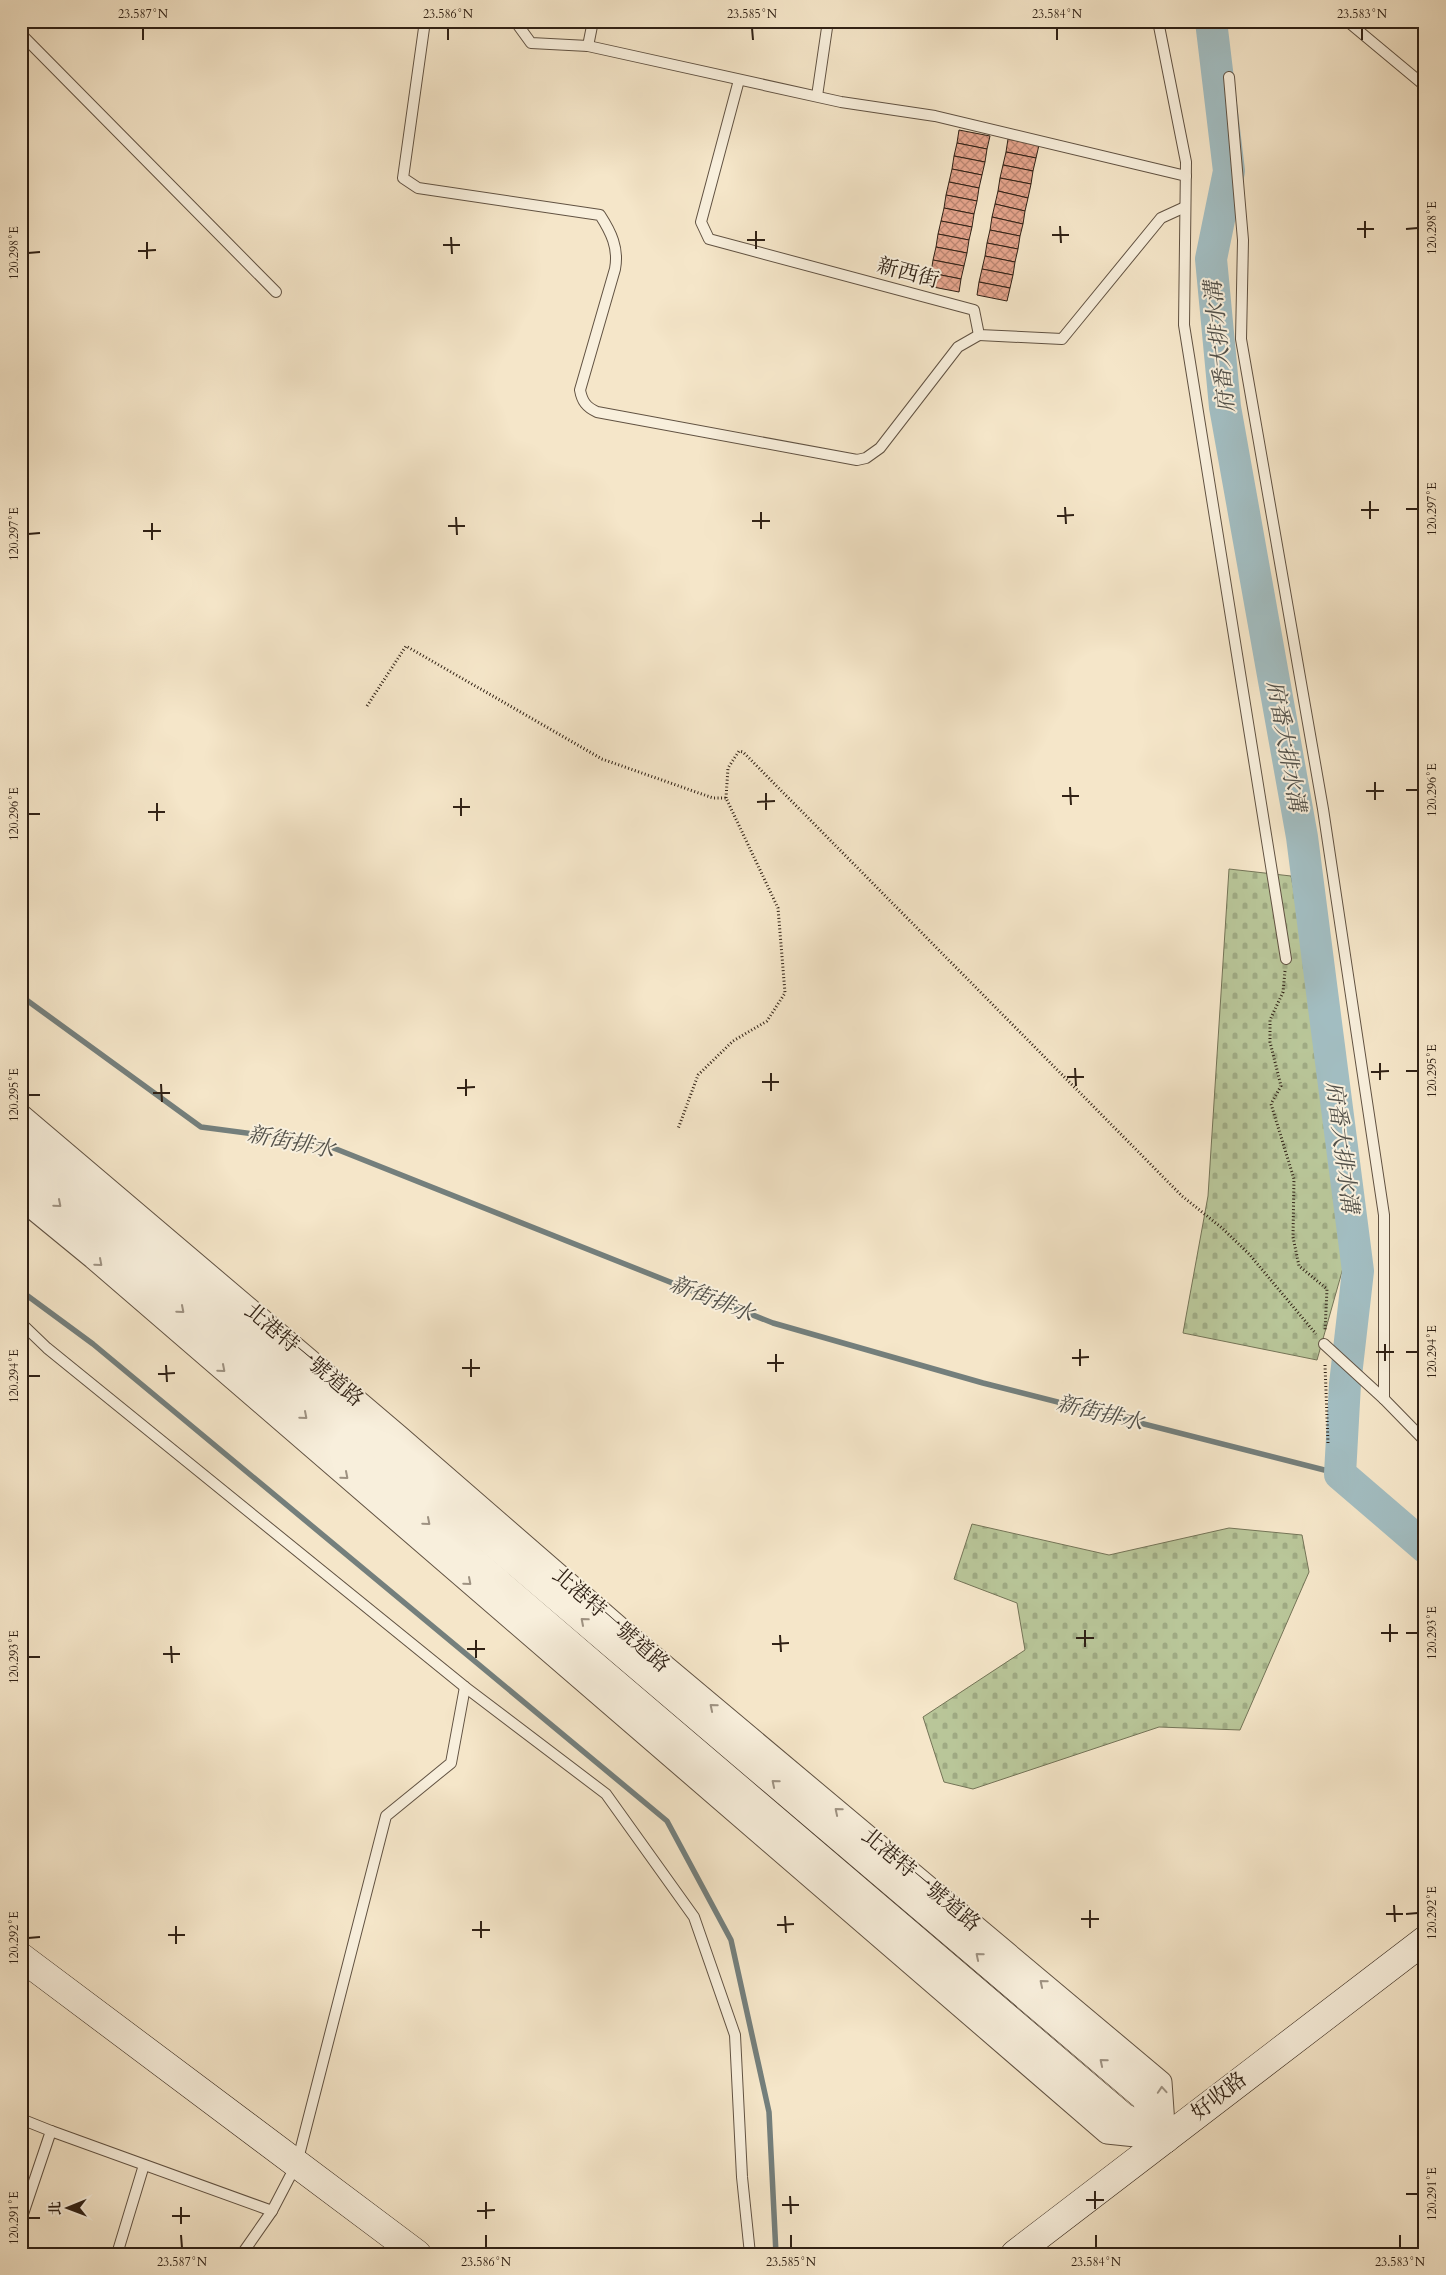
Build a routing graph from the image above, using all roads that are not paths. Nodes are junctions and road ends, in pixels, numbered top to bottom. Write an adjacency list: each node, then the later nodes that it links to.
1 (425, 21): 16 (lane)
2 (515, 21): 8 (lane)
3 (593, 21): 8 (lane)
4 (828, 21): 12 (lane)
5 (1158, 21): 13 (lane)
6 (1347, 21): 11 (lane)
7 (21, 34): 15 (lane)
8 (588, 46): 10 (lane)
9 (1229, 77): 24 (lane)
10 (739, 80): 12 (lane); 16 (lane, 新西街)
11 (1425, 86)
12 (817, 96): 13 (lane)
13 (1186, 176): 14 (lane)
14 (1185, 207): 16 (lane); 17 (lane)
15 (276, 292)
16 (979, 335)
17 (1286, 959)
18 (21, 1115): 31 (street, 北港特一號道路, one-way to 18)
19 (21, 1141): 31 (street, 北港特一號道路, one-way to 19)
20 (21, 1172): 31 (street, one-way to 31)
21 (21, 1199): 31 (street, one-way to 31)
22 (21, 1324): 26 (lane)
23 (1324, 1344): 24 (lane)
24 (1384, 1399): 25 (lane)
25 (1425, 1441)
26 (465, 1687): 32 (lane); 39 (lane)
27 (1425, 1940): 31 (street, 好收路)
28 (21, 1957): 32 (street)
29 (21, 2119): 30 (lane)
30 (51, 2131): 33 (lane); 35 (lane)
31 (1165, 2139): 40 (street, 好收路)
32 (297, 2163): 34 (lane); 38 (street)
33 (144, 2165): 34 (lane); 36 (lane)
34 (272, 2211): 37 (lane)
35 (21, 2220)
36 (117, 2254)
37 (242, 2254)
38 (417, 2254)
39 (750, 2254)
40 (1015, 2254)

